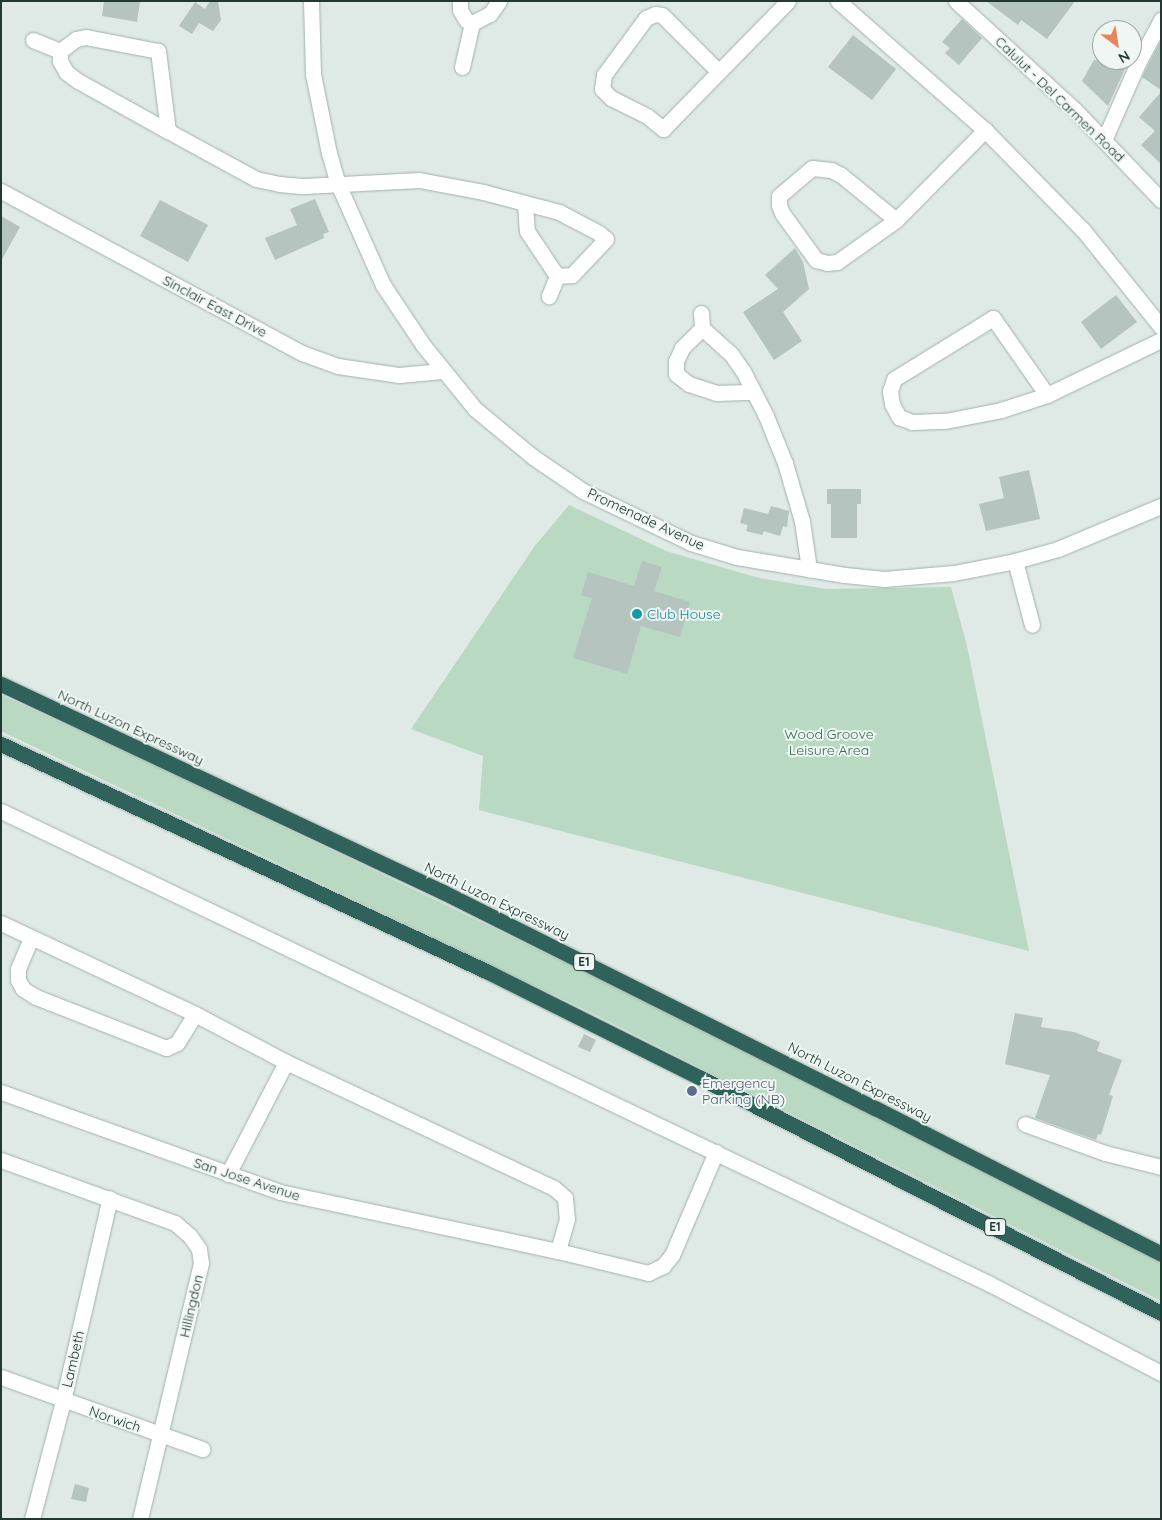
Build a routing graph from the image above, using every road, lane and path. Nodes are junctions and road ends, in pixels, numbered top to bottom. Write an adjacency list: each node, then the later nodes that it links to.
1 (311, 1): 16 (street, Promenade Avenue)
2 (460, 1): 8 (street)
3 (499, 1): 8 (street)
4 (788, 1): 12 (street)
5 (838, 1): 13 (street)
6 (956, 1): 15 (street, Calulut - Del Carmen Road)
7 (1161, 20): 15 (street)
8 (472, 23): 11 (street)
9 (33, 40): 10 (street)
10 (60, 51): 14 (street); 14 (street)
11 (462, 67)
12 (718, 71): 12 (street)
13 (984, 130): 20 (street); 23 (street)
14 (168, 131): 16 (street)
15 (1104, 140): 18 (street, Calulut - Del Carmen Road)
16 (338, 184): 19 (street); 25 (street, Promenade Avenue)
17 (1, 190): 25 (street, Sinclair East Drive)
18 (1161, 200)
19 (525, 204): 21 (street); 21 (street)
20 (896, 220): 20 (street)
21 (557, 276): 22 (street)
22 (549, 296)
23 (1161, 327)
24 (1161, 340): 27 (street)
25 (442, 371): 30 (street, Promenade Avenue)
26 (753, 392): 26 (street); 30 (street)
27 (1047, 395): 27 (street)
28 (1161, 506): 29 (street, Promenade Avenue)
29 (1015, 560): 30 (street, Promenade Avenue); 31 (street)
30 (809, 569)
31 (1032, 625)
32 (1, 684): 47 (highway, North Luzon Expressway / E1)
33 (1, 744): 48 (highway, E1)
34 (1, 811): 41 (street)
35 (1, 923): 36 (street)
36 (31, 938): 37 (street); 37 (street)
37 (195, 1014): 38 (street)
38 (286, 1062): 44 (street); 46 (street)
39 (1, 1092): 44 (street, San Jose Avenue)
40 (1025, 1124): 43 (street)
41 (716, 1152): 46 (street, San Jose Avenue); 49 (street)
42 (1, 1160): 45 (street, Hillingdon)
43 (1161, 1166)
44 (228, 1174): 46 (street, San Jose Avenue)
45 (110, 1198): 51 (street, Lambeth); 52 (street, Hillingdon)
46 (558, 1252)
47 (1161, 1254)
48 (1161, 1313)
49 (1161, 1373)
50 (1, 1378): 51 (street, Norwich)
51 (63, 1401): 52 (street, Norwich); 54 (street, Lambeth)
52 (161, 1435): 53 (street, Norwich); 55 (street, Hillingdon)
53 (202, 1449)
54 (32, 1519)
55 (140, 1519)

